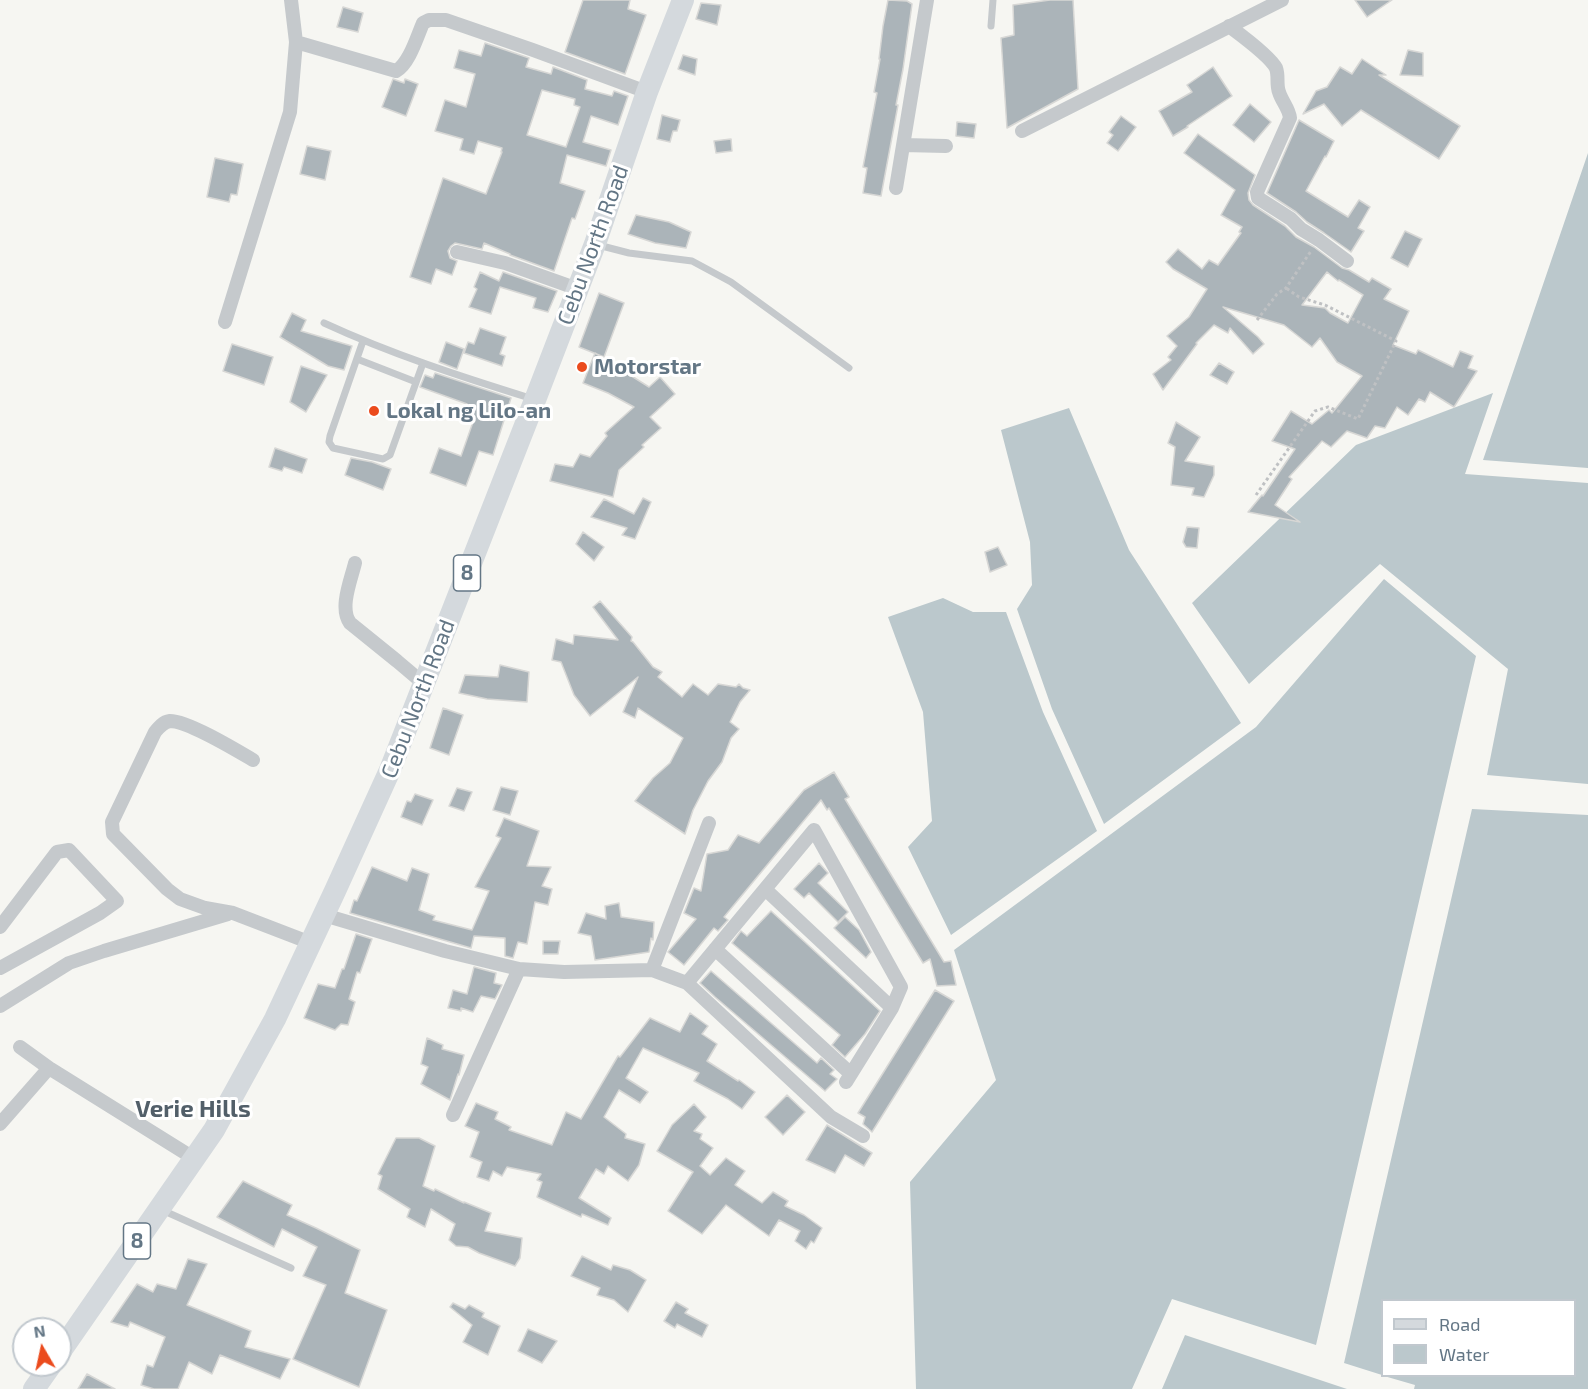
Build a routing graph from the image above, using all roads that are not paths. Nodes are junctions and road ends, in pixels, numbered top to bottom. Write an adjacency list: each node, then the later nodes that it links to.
1 (291, 0): 8 (street)
2 (683, 0): 9 (main road, Cebu North Road / 8)
3 (927, 0): 11 (street)
4 (993, 0): 6 (lane)
5 (1282, 0): 7 (street)
6 (991, 26)
7 (1229, 26): 10 (street); 16 (street)
8 (296, 42): 9 (street); 18 (street)
9 (647, 92): 14 (main road, Cebu North Road / 8)
10 (1022, 131)
11 (903, 145): 12 (street); 13 (street)
12 (946, 146)
13 (896, 188)
14 (595, 244): 17 (main road, Cebu North Road / 8); 23 (lane)
15 (457, 252): 17 (street)
16 (1347, 261)
17 (578, 289): 25 (main road, Cebu North Road / 8)
18 (225, 322)
19 (324, 323): 20 (lane)
20 (363, 341): 21 (lane); 22 (lane)
21 (357, 359): 24 (lane); 24 (lane)
22 (423, 363): 24 (lane); 25 (lane)
23 (849, 368)
24 (416, 382)
25 (535, 400): 27 (main road, Cebu North Road / 8)
26 (355, 563): 27 (street)
27 (423, 683): 32 (main road, Cebu North Road / 8)
28 (253, 760): 31 (street)
29 (709, 823): 38 (street)
30 (765, 889): 35 (street); 41 (street); 41 (street)
31 (233, 913): 34 (street); 40 (street)
32 (324, 915): 34 (main road, Cebu North Road / 8); 37 (street)
33 (0, 927): 36 (street)
34 (311, 943): 47 (main road, Cebu North Road / 8)
35 (715, 949): 39 (street); 41 (street)
36 (0, 968)
37 (519, 969): 38 (street); 44 (street)
38 (652, 970): 39 (street)
39 (687, 983): 46 (street)
40 (0, 1006)
41 (892, 1008)
42 (20, 1047): 43 (street)
43 (49, 1068): 45 (street); 47 (street)
44 (453, 1115)
45 (0, 1124)
46 (863, 1137)
47 (195, 1159): 48 (main road, Cebu North Road / 8)
48 (160, 1209): 49 (lane); 50 (main road, Cebu North Road / 8)
49 (291, 1268)
50 (72, 1335)

